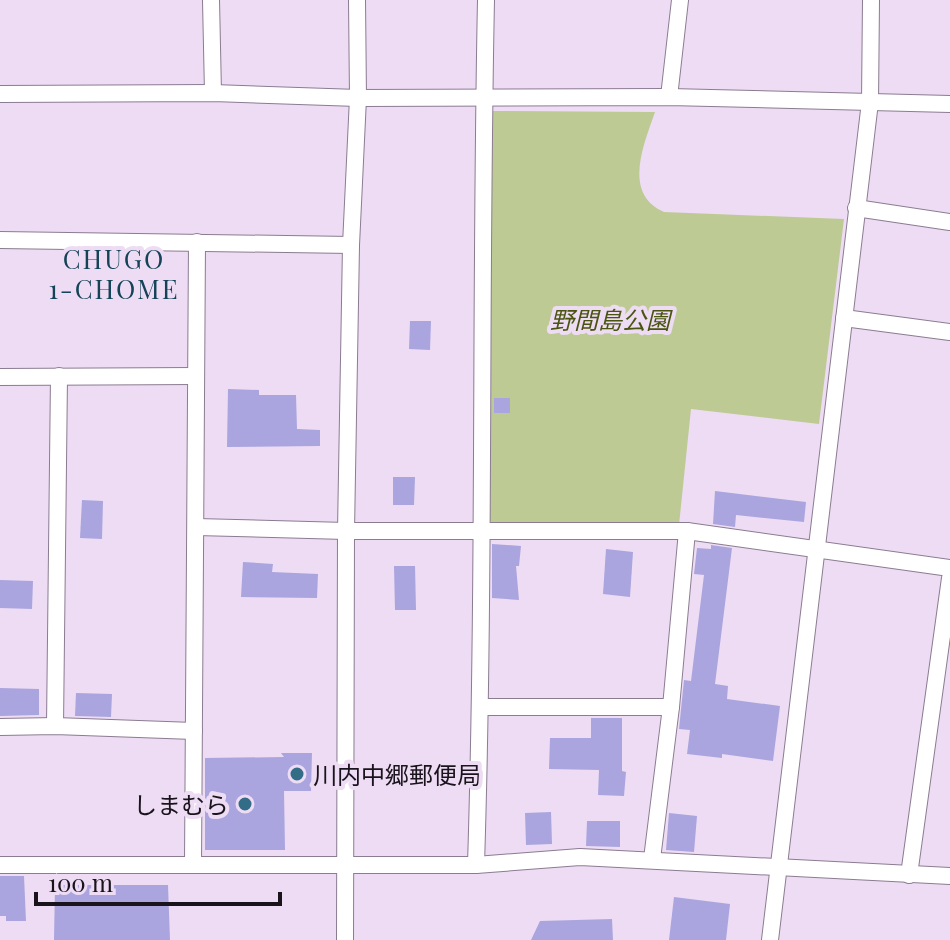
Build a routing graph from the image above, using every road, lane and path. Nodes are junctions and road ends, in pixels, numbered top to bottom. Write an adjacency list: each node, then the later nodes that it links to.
1 (211, 0): 6 (street)
2 (357, 0): 10 (street)
3 (486, 0): 8 (street)
4 (680, 0): 9 (street)
5 (871, 0): 11 (street)
6 (213, 93): 7 (street); 10 (street)
7 (0, 94)
8 (483, 97): 9 (street); 10 (street); 24 (street)
9 (669, 97): 11 (street)
10 (358, 98): 17 (street)
11 (870, 102): 12 (street); 13 (street)
12 (950, 104)
13 (856, 208): 14 (street); 18 (street)
14 (950, 222)
15 (0, 240): 16 (street)
16 (197, 242): 17 (street); 21 (street)
17 (351, 245): 25 (street)
18 (844, 318): 19 (street); 27 (street)
19 (950, 332)
20 (59, 376): 21 (street); 22 (street); 32 (street)
21 (196, 376): 23 (street)
22 (0, 377)
23 (196, 527): 25 (street); 34 (street)
24 (480, 530): 25 (street); 26 (street); 30 (street)
25 (346, 531): 39 (street)
26 (687, 531): 27 (street); 31 (street)
27 (816, 551): 28 (street); 40 (street)
28 (950, 568)
29 (950, 578): 41 (street)
30 (481, 707): 31 (street); 38 (street)
31 (671, 707): 35 (street)
32 (55, 726): 33 (street); 34 (street)
33 (0, 727)
34 (194, 731): 37 (street)
35 (652, 859): 38 (street); 40 (street)
36 (0, 865): 37 (street)
37 (193, 865): 39 (street)
38 (476, 865): 39 (street)
39 (346, 866): 43 (street)
40 (779, 869): 41 (street); 44 (street)
41 (909, 875): 42 (street)
42 (950, 876)
43 (345, 940)
44 (770, 940)

